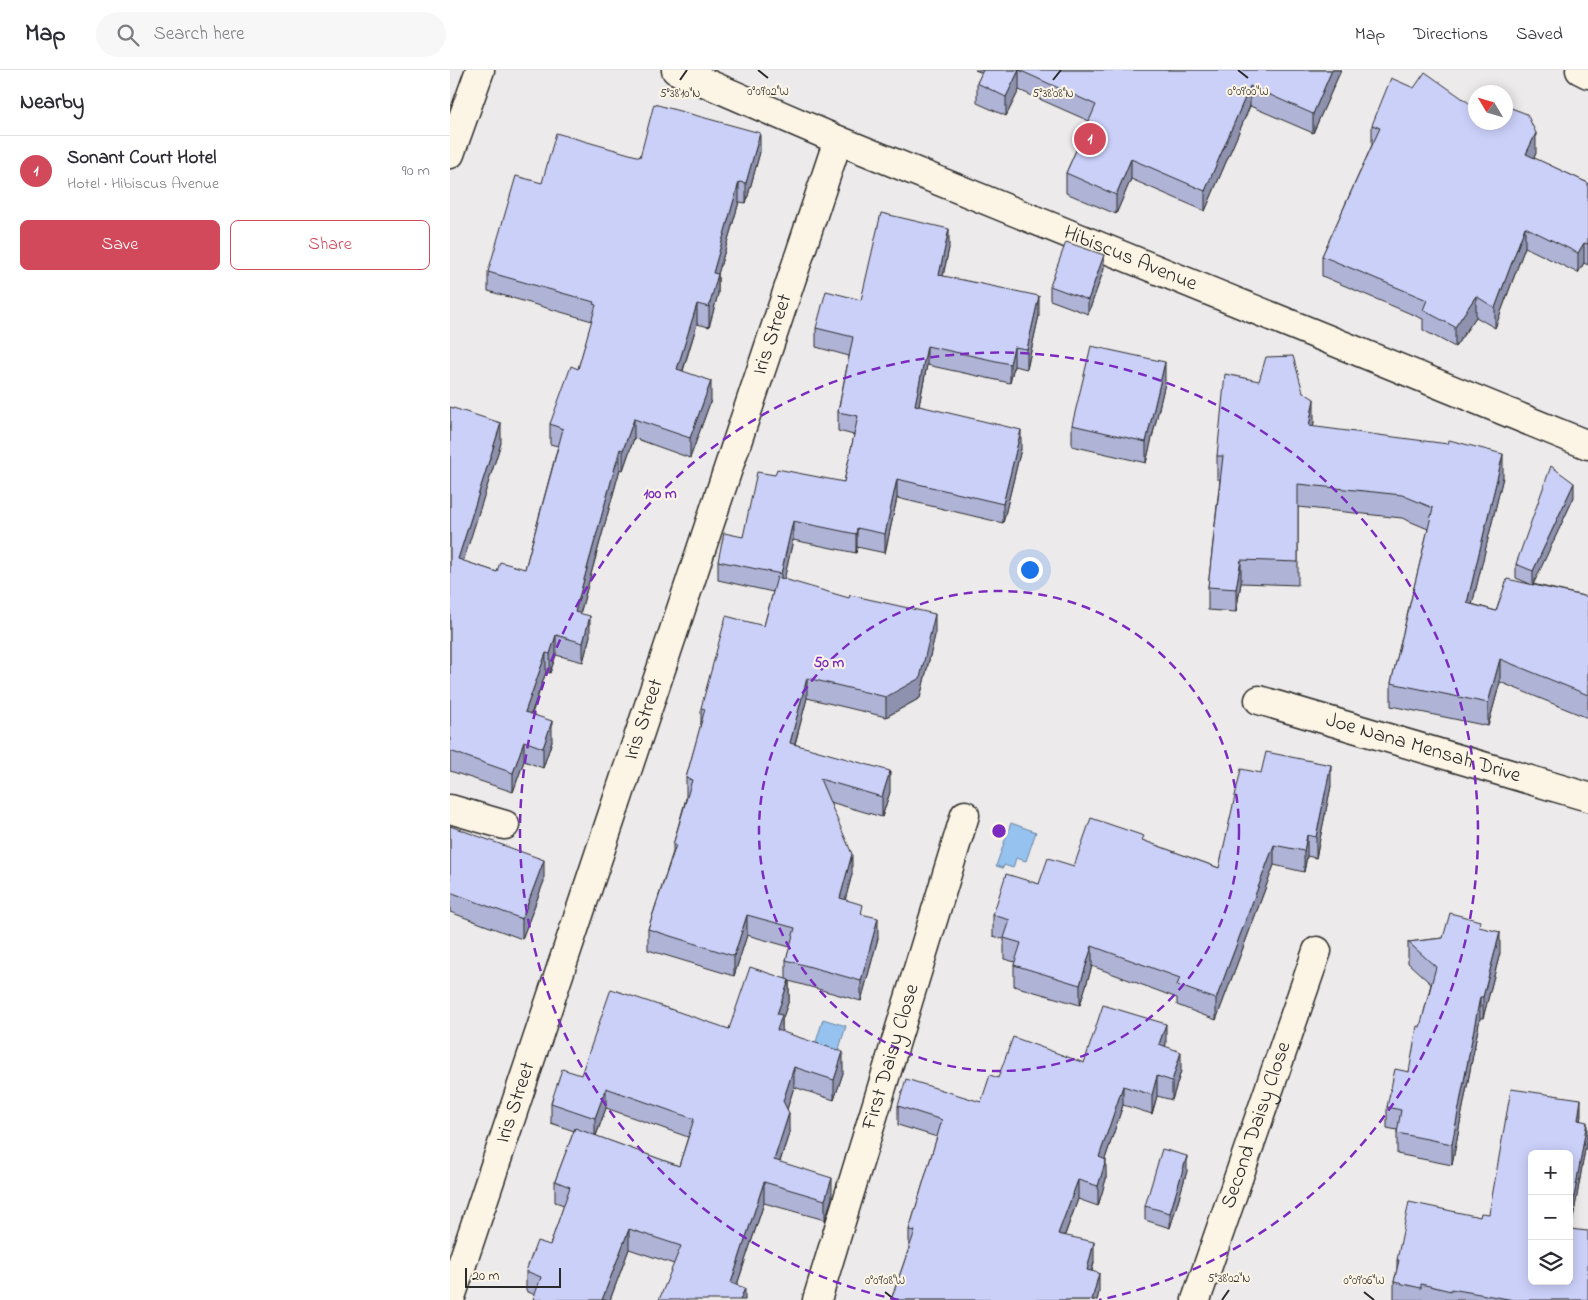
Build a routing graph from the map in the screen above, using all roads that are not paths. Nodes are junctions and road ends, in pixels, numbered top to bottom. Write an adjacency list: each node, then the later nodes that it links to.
1 (480, 70): 6 (street)
2 (676, 70): 5 (street, Hibiscus Avenue)
3 (1580, 70): 4 (street)
4 (1588, 74)
5 (838, 140): 7 (street, Hibiscus Avenue); 14 (street, Iris Street)
6 (450, 154)
7 (1588, 445)
8 (1259, 700): 9 (street, Joe Nana Mensah Drive)
9 (1588, 797)
10 (450, 809): 12 (street)
11 (965, 815): 15 (street, First Daisy Close)
12 (505, 825)
13 (1316, 951): 16 (street, Second Daisy Close)
14 (450, 1300)
15 (817, 1300)
16 (1196, 1300)

